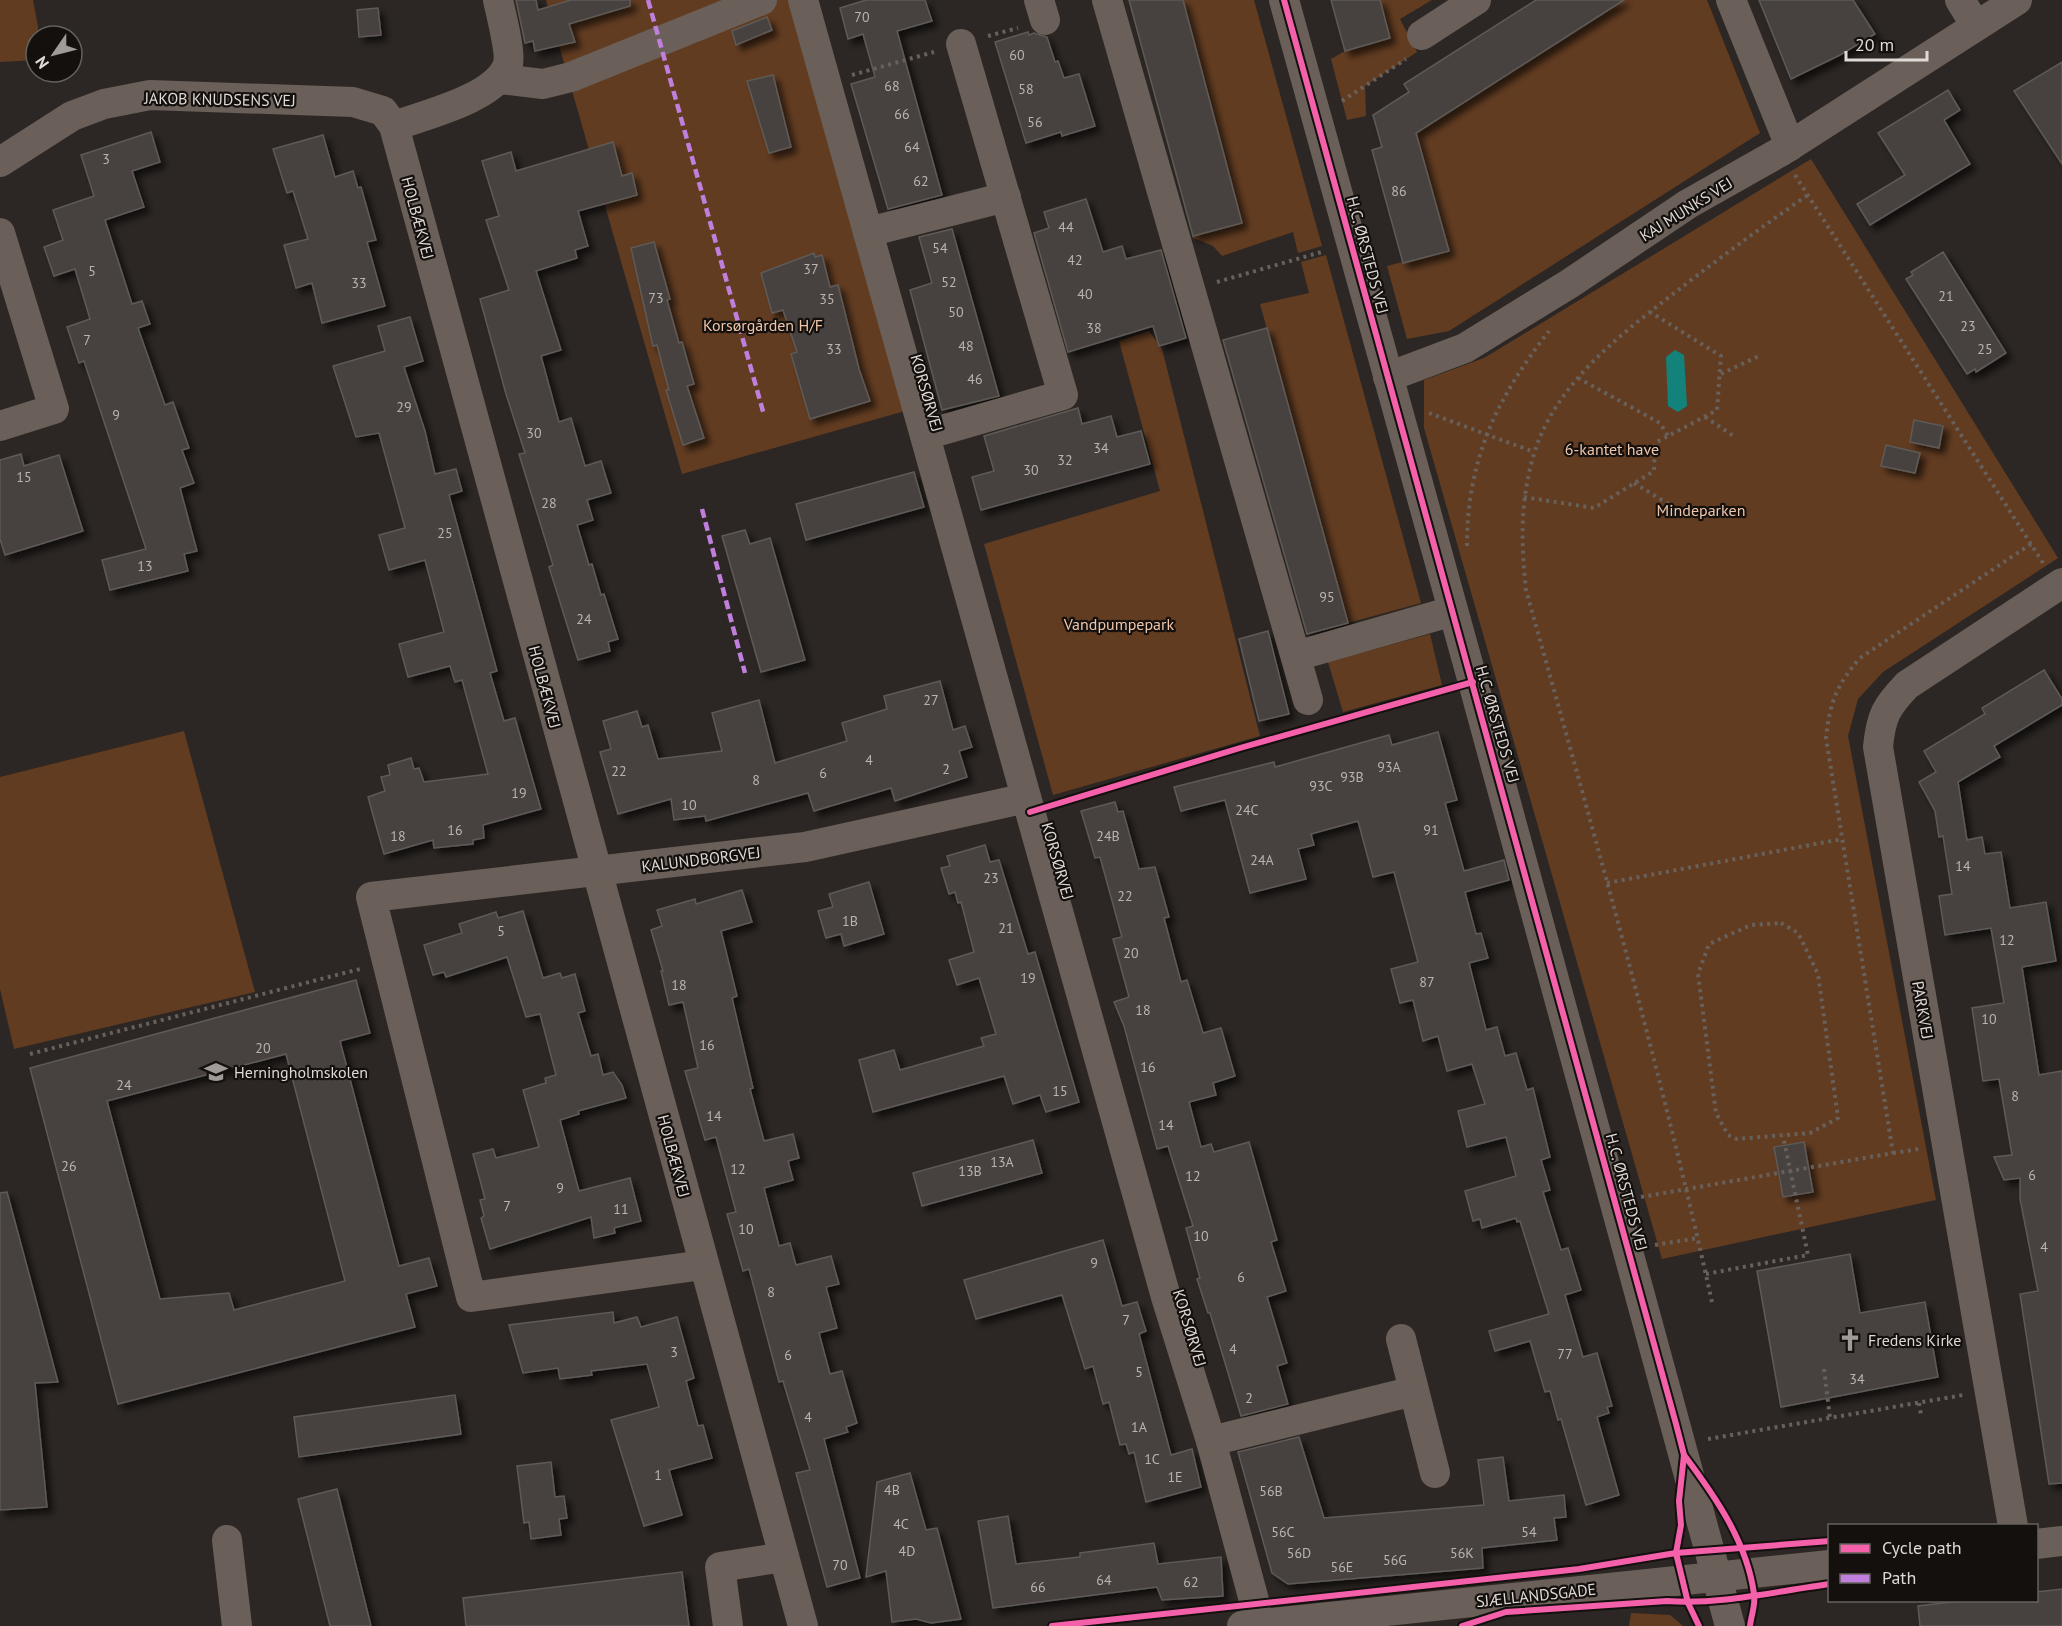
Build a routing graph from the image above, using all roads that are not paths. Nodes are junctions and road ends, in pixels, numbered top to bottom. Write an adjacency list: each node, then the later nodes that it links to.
1 (498, 0): 13 (street)
2 (762, 0): 13 (street)
3 (803, 0): 18 (street, KORSØRVEJ)
4 (1107, 0): 25 (street)
5 (1284, 0): 20 (street, H.C. ØRSTEDS VEJ)
6 (1476, 0): 11 (street)
7 (1731, 0): 15 (street)
8 (1960, 0): 10 (street)
9 (2017, 0): 10 (street, KAJ MUNKS VEJ)
10 (1976, 26): 15 (street, KAJ MUNKS VEJ)
11 (1422, 35)
12 (962, 44): 17 (street, KORSØRVEJ)
13 (500, 78): 14 (street)
14 (388, 119): 16 (street, JAKOB KNUDSENS VEJ); 28 (street, HOLBÆKVEJ)
15 (1785, 149): 20 (street, KAJ MUNKS VEJ)
16 (0, 162)
17 (1006, 197): 18 (street); 22 (street, KORSØRVEJ)
18 (868, 232): 22 (street, KORSØRVEJ)
19 (0, 233): 21 (street)
20 (1391, 388): 24 (street, H.C. ØRSTEDS VEJ)
21 (0, 426)
22 (925, 435): 27 (street, KORSØRVEJ)
23 (2060, 585): 34 (street, PARKVEJ)
24 (1453, 611): 25 (street); 40 (street, H.C. ØRSTEDS VEJ)
25 (1296, 656): 26 (street)
26 (1308, 700)
27 (1026, 798): 28 (street, KALUNDBORGVEJ); 32 (street, KORSØRVEJ)
28 (595, 872): 29 (street, HOLBÆKVEJ); 29 (street, KALUNDBORGVEJ)
29 (704, 1265): 38 (street, HOLBÆKVEJ)
30 (1401, 1339): 31 (street)
31 (1414, 1390): 32 (street); 33 (street)
32 (1211, 1441): 41 (street, KORSØRVEJ)
33 (1435, 1473)
34 (2013, 1524)
35 (227, 1540): 42 (street)
36 (2062, 1541): 37 (street)
37 (2038, 1544)
38 (784, 1557): 43 (street); 44 (street, HOLBÆKVEJ)
39 (1828, 1565): 40 (street, SJÆLLANDSGADE)
40 (1714, 1577): 41 (street, SJÆLLANDSGADE); 45 (street, H.C. ØRSTEDS VEJ)
41 (1250, 1625)
42 (237, 1626)
43 (728, 1626)
44 (803, 1626)
45 (1730, 1626)

